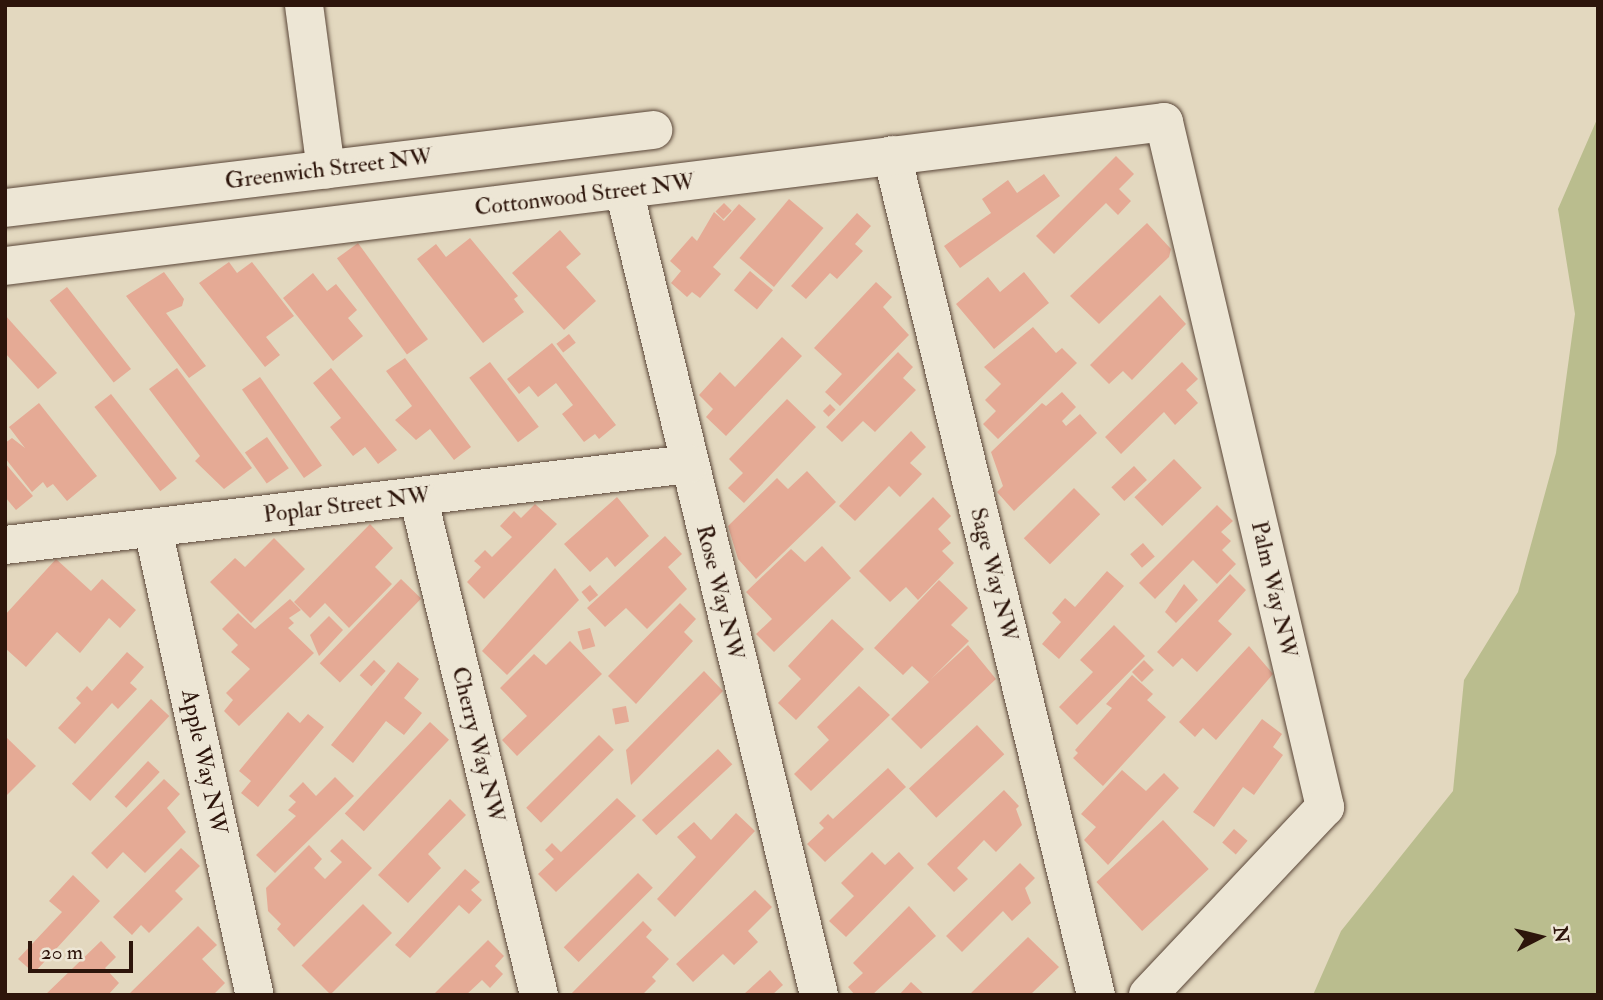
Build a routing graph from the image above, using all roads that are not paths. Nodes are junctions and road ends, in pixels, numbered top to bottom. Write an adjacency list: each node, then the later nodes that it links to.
1 (304, 5): 5 (street)
2 (1164, 122): 4 (street, Cottonwood Street NW); 17 (street, Palm Way NW)
3 (653, 130): 5 (street, Greenwich Street NW)
4 (892, 155): 6 (street, Cottonwood Street NW); 16 (street, Sage Way NW)
5 (327, 170): 7 (street, Greenwich Street NW)
6 (624, 190): 8 (street, Cottonwood Street NW); 9 (street, Rose Way NW)
7 (5, 208)
8 (5, 266)
9 (689, 464): 10 (street, Poplar Street NW); 15 (street, Rose Way NW)
10 (418, 496): 11 (street, Poplar Street NW); 14 (street, Cherry Way NW)
11 (153, 529): 12 (street, Poplar Street NW); 13 (street, Apple Way NW)
12 (5, 545)
13 (255, 995)
14 (539, 995)
15 (819, 995)
16 (1096, 995)
17 (1148, 995)

